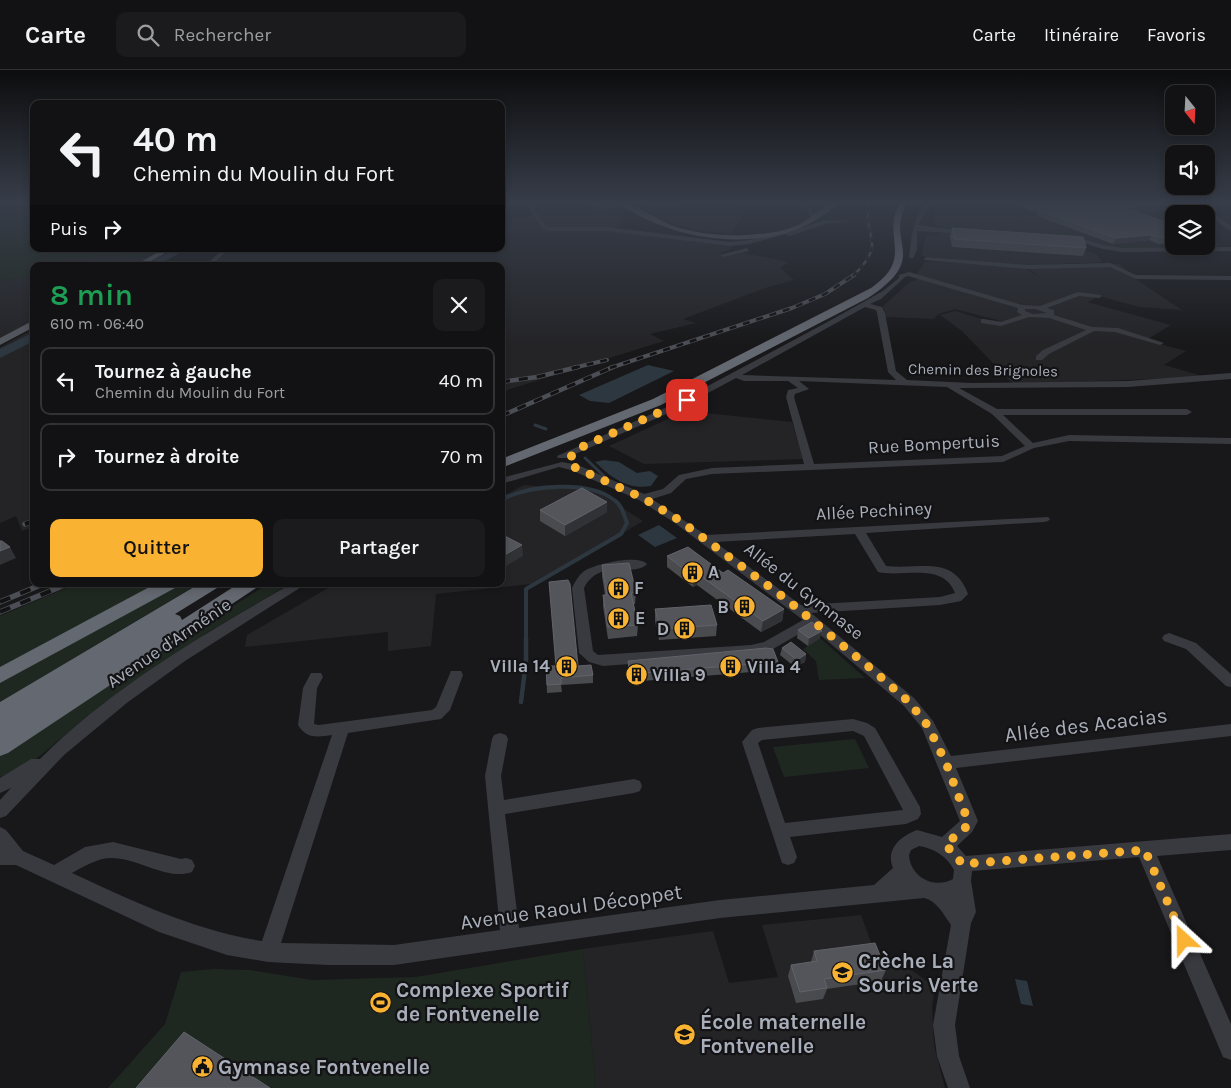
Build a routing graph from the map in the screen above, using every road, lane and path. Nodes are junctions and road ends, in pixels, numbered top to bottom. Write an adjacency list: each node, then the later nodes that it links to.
1 (741, 251): 7 (street)
2 (889, 251): 33 (highway)
3 (899, 251): 34 (highway)
4 (916, 251): 10 (street)
5 (163, 252): 8 (main road)
6 (223, 252): 9 (street)
7 (723, 254)
8 (144, 262)
9 (212, 262)
10 (915, 266): 11 (street); 13 (street); 14 (street)
11 (1231, 278)
12 (1099, 296): 15 (street)
13 (868, 305): 24 (street); 27 (street)
14 (1022, 307): 15 (street); 16 (street)
15 (1041, 308): 17 (street)
16 (1028, 315): 17 (street); 18 (street)
17 (1050, 316): 20 (street)
18 (984, 321)
19 (30, 325): 21 (main road)
20 (1091, 329): 22 (street); 23 (street)
21 (0, 342)
22 (1160, 343)
23 (1039, 358)
24 (735, 375): 26 (street, Chemin des Brignoles); 35 (street)
25 (1231, 376): 28 (street, Chemin des Brignoles)
26 (790, 378): 27 (street, Chemin des Brignoles); 36 (street)
27 (904, 382): 28 (street, Chemin des Brignoles)
28 (949, 385): 29 (street)
29 (995, 412): 30 (street); 32 (street)
30 (1187, 412)
31 (1231, 441): 32 (street, Rue Bompertuis)
32 (1031, 446): 36 (street, Rue Bompertuis)
33 (505, 452)
34 (505, 462)
35 (560, 463): 37 (street); 38 (street, Allée du Gymnase)
36 (810, 467): 38 (street, Rue Bompertuis)
37 (505, 480)
38 (643, 498): 41 (street, Allée du Gymnase)
39 (1044, 519): 40 (street, Allée Pechiney)
40 (858, 530): 41 (street, Allée Pechiney); 48 (street)
41 (706, 539): 48 (street, Allée du Gymnase)
42 (640, 564): 49 (street)
43 (163, 587): 52 (highway)
44 (206, 587): 55 (highway)
45 (228, 587): 57 (highway)
46 (245, 587): 61 (highway)
47 (295, 587): 60 (street, Avenue d'Arménie)
48 (799, 609): 49 (street, Allée du Gymnase)
49 (813, 620): 62 (street, Allée du Gymnase)
50 (1169, 638): 54 (street)
51 (456, 675): 56 (street)
52 (0, 676)
53 (316, 677): 56 (street)
54 (1231, 682)
55 (0, 712)
56 (342, 728): 82 (street)
57 (0, 729)
58 (1231, 730): 62 (street, Allée des Acacias)
59 (500, 738): 65 (street)
60 (66, 744): 63 (street, Avenue d'Arménie); 66 (street, Avenue d'Arménie)
61 (0, 747)
62 (946, 763): 70 (street, Allée du Gymnase)
63 (0, 786)
64 (634, 786): 65 (street)
65 (496, 808): 81 (street)
66 (0, 811)
67 (779, 831): 67 (street); 73 (street)
68 (0, 836): 72 (street, Avenue Raoul Décoppet)
69 (1231, 842): 71 (street)
70 (945, 845): 75 (street); 76 (street)
71 (1145, 850): 76 (street); 83 (street)
72 (8, 857): 77 (street, Avenue Raoul Décoppet)
73 (788, 857)
74 (186, 866): 77 (street)
75 (903, 871): 78 (street); 79 (street)
76 (962, 872): 78 (street); 80 (street)
77 (52, 875): 82 (street, Avenue Raoul Décoppet)
78 (929, 891): 79 (street, Avenue Raoul Décoppet); 80 (street)
79 (880, 892): 81 (street, Avenue Raoul Décoppet)
80 (961, 923): 84 (street)
81 (511, 939): 82 (street, Avenue Raoul Décoppet)
82 (268, 952)
83 (1231, 1049)
84 (959, 1088)

